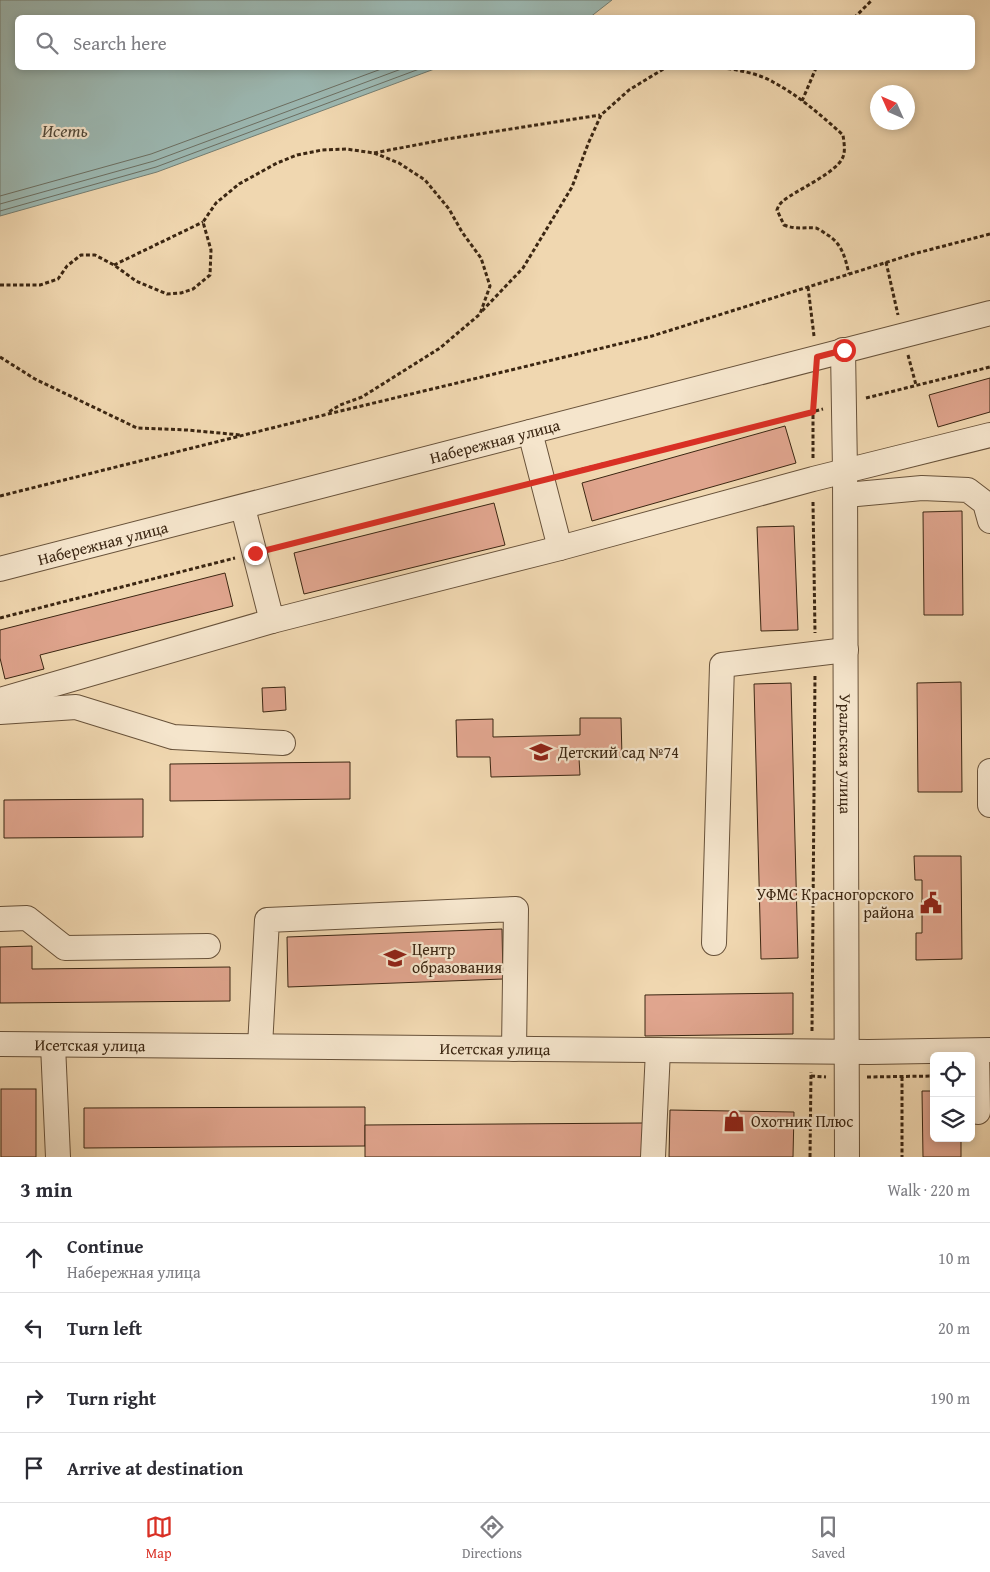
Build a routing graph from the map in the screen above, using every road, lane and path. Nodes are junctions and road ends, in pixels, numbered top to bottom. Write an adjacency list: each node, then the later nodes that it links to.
1 (872, 0): 2 (path)
2 (857, 15)
3 (662, 70): 7 (path)
4 (736, 70): 6 (path)
5 (815, 70): 6 (path)
6 (802, 101): 13 (path)
7 (601, 115): 8 (path); 17 (path)
8 (374, 153): 9 (path); 17 (path)
9 (203, 222): 12 (path); 12 (path)
10 (990, 234): 11 (path)
11 (886, 262): 13 (path); 18 (path)
12 (114, 265): 14 (path)
13 (849, 274): 15 (path)
14 (0, 285)
15 (808, 287): 21 (path); 26 (path)
16 (990, 313): 18 (street, Набережная улица)
17 (480, 314): 26 (path)
18 (903, 335): 19 (street, Набережная улица); 23 (path)
19 (844, 350): 21 (street, Набережная улица); 24 (street, Уральская улица)
20 (0, 357): 28 (path)
21 (817, 357): 25 (path); 27 (street, Набережная улица)
22 (990, 366): 23 (path)
23 (916, 386): 24 (path)
24 (844, 404): 25 (path); 30 (street, Уральская улица)
25 (813, 412): 31 (path); 32 (path)
26 (324, 415): 28 (path)
27 (530, 432): 32 (street); 35 (street, Набережная улица)
28 (246, 435): 34 (path)
29 (990, 435): 30 (street)
30 (846, 471): 31 (street); 33 (street, Уральская улица)
31 (813, 479): 37 (street); 43 (path)
32 (542, 480): 37 (street); 38 (path)
33 (846, 495): 36 (street); 42 (street, Уральская улица)
34 (0, 496)
35 (243, 508): 38 (street); 39 (street, Набережная улица)
36 (990, 522)
37 (560, 548): 41 (street)
38 (255, 553): 40 (path); 41 (street)
39 (0, 569)
40 (0, 618)
41 (272, 621): 44 (street)
42 (846, 650): 43 (street); 59 (street, Уральская улица)
43 (815, 654): 50 (street); 58 (path)
44 (0, 700)
45 (0, 712): 46 (street)
46 (283, 744)
47 (990, 771): 48 (street)
48 (990, 805)
49 (0, 919): 51 (street)
50 (714, 943)
51 (208, 946)
52 (0, 1044): 53 (street, Исетская улица)
53 (53, 1044): 54 (street, Исетская улица); 65 (street)
54 (260, 1046): 55 (street, Исетская улица); 55 (street)
55 (514, 1048): 56 (street, Исетская улица)
56 (658, 1050): 58 (street, Исетская улица); 66 (street)
57 (984, 1050): 59 (street, Исетская улица); 64 (street)
58 (811, 1051): 59 (street, Исетская улица); 60 (path)
59 (846, 1052): 62 (street, Уральская улица)
60 (811, 1076): 62 (path); 67 (path)
61 (930, 1076): 63 (path)
62 (847, 1077): 63 (path); 68 (street, Уральская улица)
63 (902, 1077): 69 (path)
64 (978, 1112)
65 (58, 1157)
66 (653, 1157)
67 (810, 1157)
68 (847, 1157)
69 (902, 1157)

